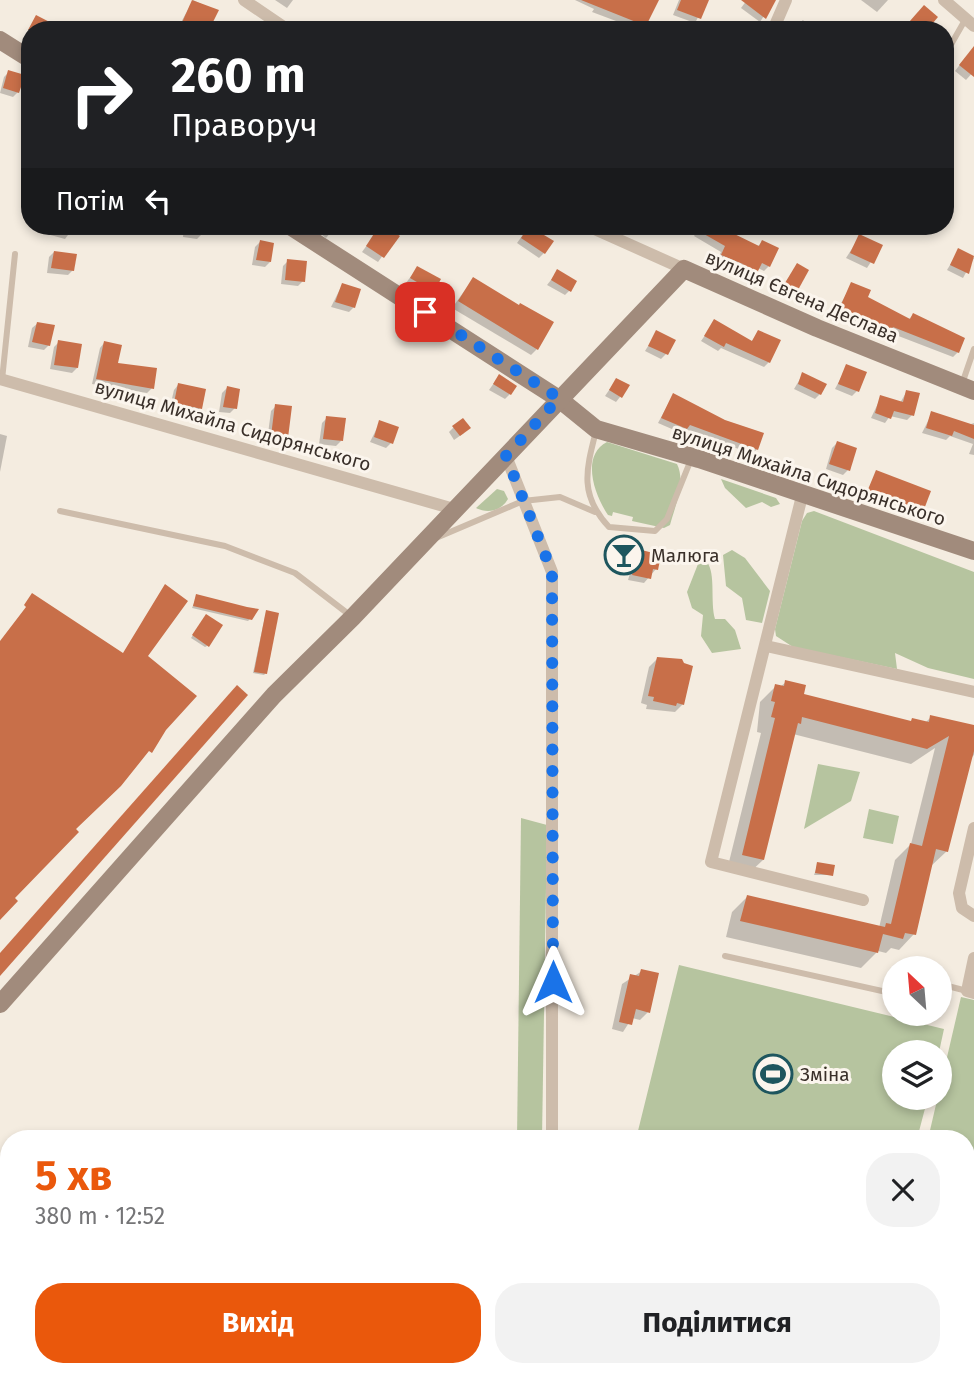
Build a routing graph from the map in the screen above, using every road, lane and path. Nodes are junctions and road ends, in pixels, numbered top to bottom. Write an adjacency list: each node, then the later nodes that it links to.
1 (244, 0): 4 (street)
2 (786, 0): 5 (street)
3 (944, 0): 6 (street)
4 (275, 21)
5 (778, 21)
6 (970, 23): 8 (lane)
7 (0, 40): 9 (street)
8 (954, 43)
9 (21, 53)
10 (304, 235): 17 (street, вулиця Михайла Сидорянського)
11 (625, 235): 13 (street, вулиця Євгена Деслава)
12 (15, 254): 15 (lane)
13 (684, 269): 16 (street, вулиця Євгена Деслава); 17 (street)
14 (974, 349): 16 (lane)
15 (1, 380): 23 (street, вулиця Михайла Сидорянського)
16 (967, 388)
17 (559, 398): 18 (street, вулиця Михайла Сидорянського); 19 (street)
18 (596, 429): 20 (street, вулиця Михайла Сидорянського); 25 (lane)
19 (506, 456): 22 (street); 23 (street)
20 (692, 457): 21 (street, вулиця Михайла Сидорянського); 25 (lane)
21 (802, 496): 27 (street, вулиця Михайла Сидорянського); 29 (street)
22 (523, 501): 25 (lane); 26 (lane); 40 (street)
23 (454, 509): 26 (street)
24 (60, 512): 28 (lane)
25 (595, 512)
26 (421, 544): 28 (street)
27 (974, 551)
28 (353, 617): 39 (street)
29 (766, 646): 30 (street); 32 (street)
30 (974, 692)
31 (974, 828): 33 (street)
32 (863, 900)
33 (974, 916)
34 (725, 956): 37 (lane)
35 (974, 958): 38 (street)
36 (952, 987): 38 (lane)
37 (882, 991)
38 (970, 992)
39 (0, 1004)
40 (552, 1130)

